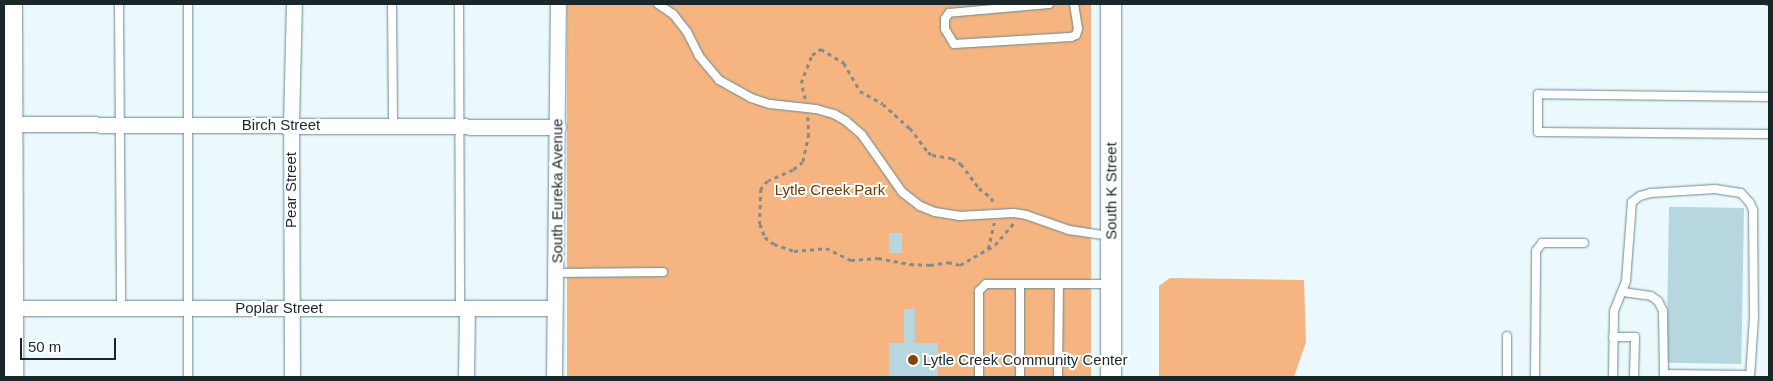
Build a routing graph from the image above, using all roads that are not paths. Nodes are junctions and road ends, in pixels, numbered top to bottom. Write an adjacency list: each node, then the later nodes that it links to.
1 (11, 4): 13 (main road)
2 (119, 4): 15 (lane)
3 (188, 4): 16 (lane)
4 (294, 4): 14 (street, Pear Street)
5 (392, 4): 17 (lane)
6 (459, 4): 18 (lane)
7 (558, 4): 19 (street, South Eureka Avenue)
8 (658, 4): 21 (lane)
9 (1049, 4): 10 (lane)
10 (1074, 4)
11 (1111, 4): 21 (street, South K Street)
12 (1769, 97): 20 (lane)
13 (7, 124): 15 (street, Birch Street); 31 (main road)
14 (291, 124): 16 (street, Birch Street); 17 (street, Birch Street); 32 (street, Pear Street)
15 (120, 125): 16 (street, Birch Street); 29 (lane)
16 (189, 125): 30 (lane)
17 (393, 125): 18 (street, Birch Street)
18 (459, 126): 19 (street, Birch Street); 33 (lane)
19 (558, 127): 24 (street, South Eureka Avenue)
20 (1769, 134)
21 (1111, 236): 27 (street, South K Street)
22 (1584, 243): 49 (lane)
23 (663, 272): 24 (lane)
24 (557, 273): 34 (street, South Eureka Avenue)
25 (1020, 284): 26 (lane); 44 (lane); 45 (lane)
26 (1059, 284): 27 (lane); 46 (lane)
27 (1111, 284): 47 (street, South K Street)
28 (1623, 292): 36 (lane); 37 (lane); 38 (lane)
29 (121, 307): 30 (street, Poplar Street); 31 (street, Poplar Street)
30 (188, 307): 32 (street, Poplar Street); 40 (lane)
31 (8, 308): 39 (main road)
32 (292, 308): 33 (street, Poplar Street); 41 (street, Pear Street)
33 (463, 308): 34 (street, Poplar Street); 42 (street)
34 (553, 308): 43 (street, South Eureka Avenue)
35 (1507, 336): 48 (lane)
36 (1613, 337): 50 (lane); 51 (lane)
37 (1664, 376): 38 (lane)
38 (1750, 376)
39 (12, 377)
40 (188, 377)
41 (292, 377)
42 (466, 377)
43 (554, 377)
44 (979, 377)
45 (1020, 377)
46 (1058, 377)
47 (1111, 377)
48 (1507, 377)
49 (1536, 377)
50 (1613, 377)
51 (1634, 377)

